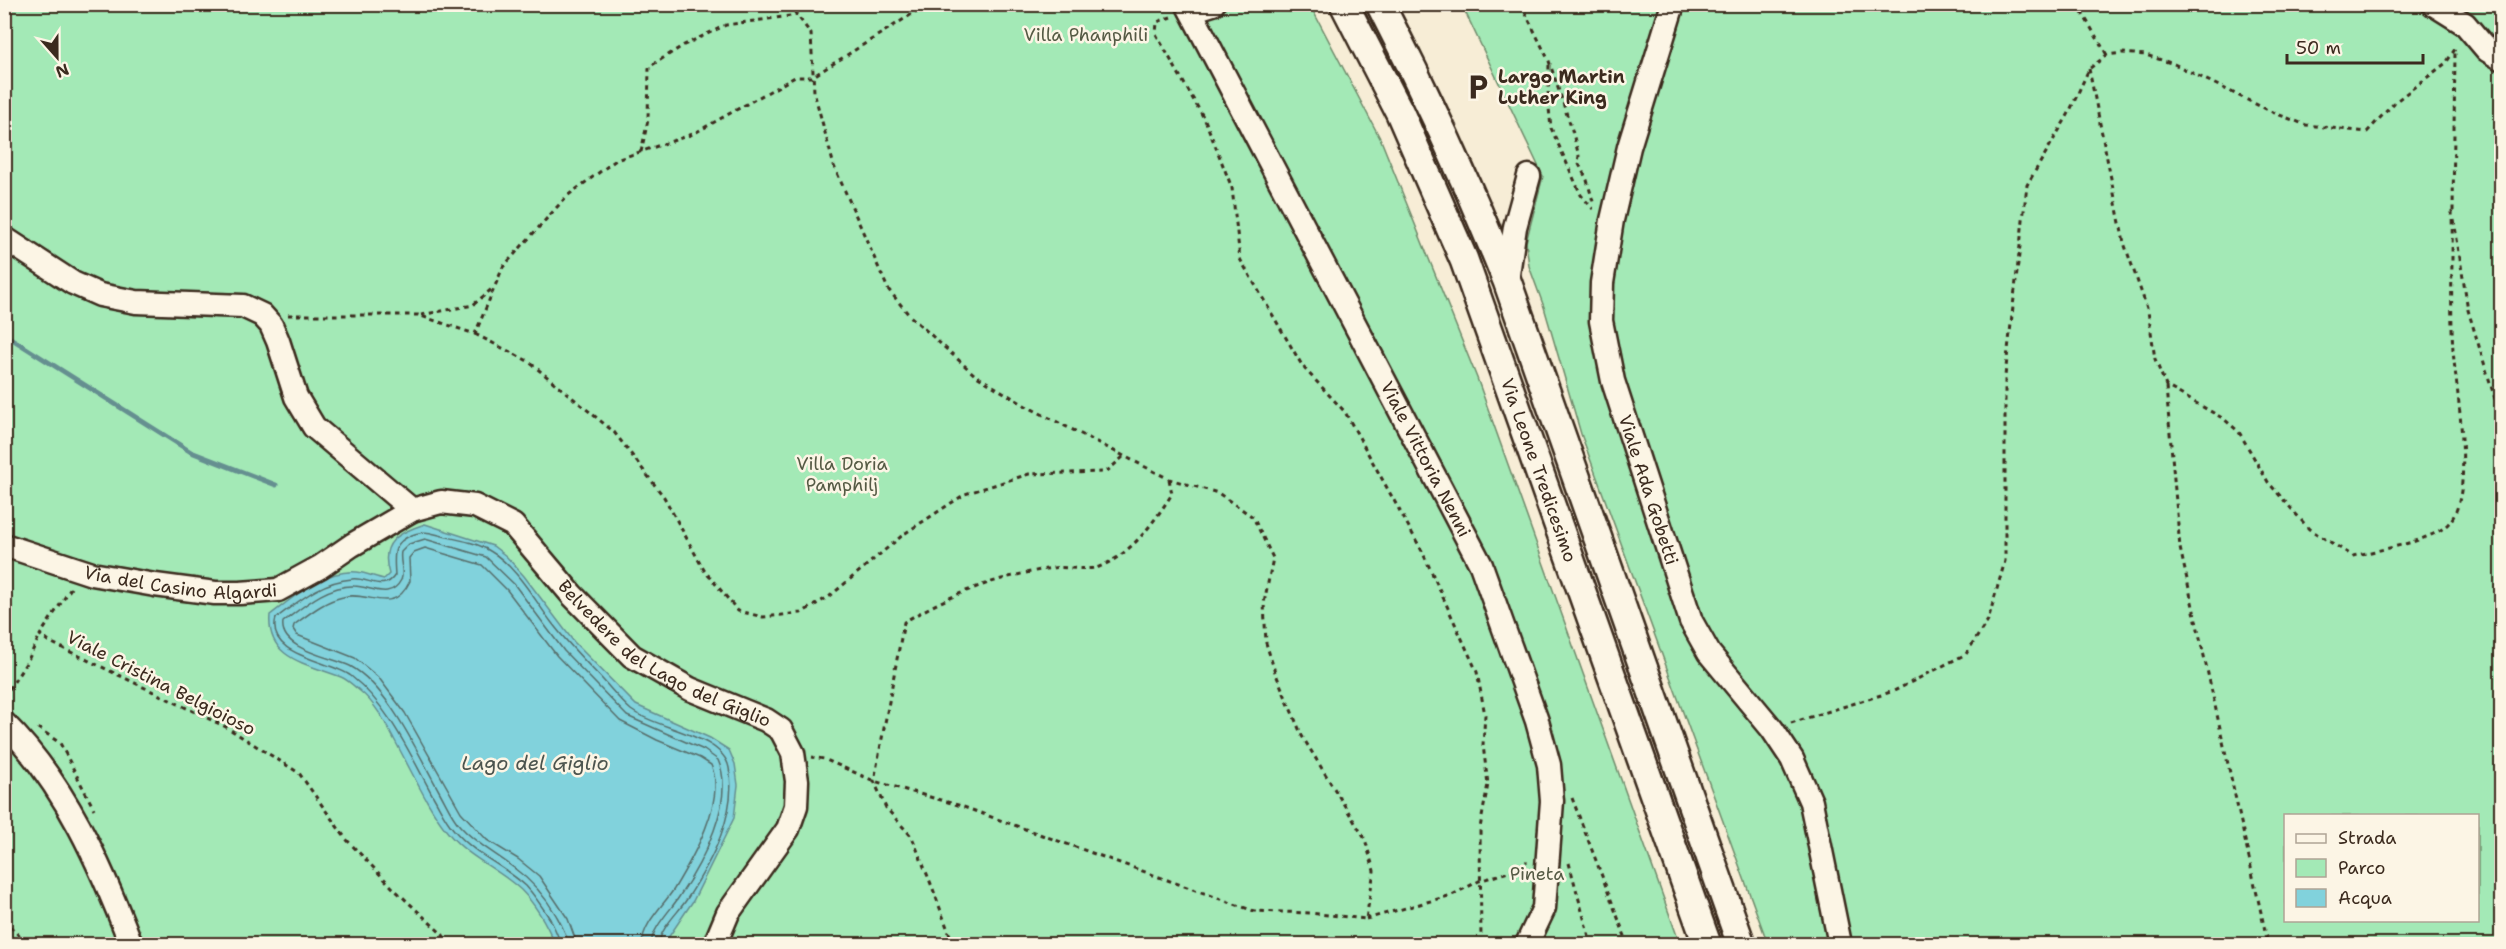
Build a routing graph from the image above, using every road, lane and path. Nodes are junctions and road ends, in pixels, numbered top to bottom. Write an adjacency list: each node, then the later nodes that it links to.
1 (789, 4): 11 (path)
2 (928, 4): 16 (path)
3 (1213, 4): 10 (street)
4 (1344, 4): 53 (main road, Via Leone Tredicesimo)
5 (1380, 4): 21 (main road, Via Leone Tredicesimo)
6 (1521, 4): 14 (path)
7 (1673, 4): 36 (street, Viale Ada Gobetti)
8 (2076, 4): 12 (path)
9 (2433, 4): 13 (street)
10 (1189, 8): 40 (street, Viale Vittoria Nenni); 41 (path)
11 (797, 15): 16 (path); 17 (path)
12 (2107, 55): 15 (path); 19 (path)
13 (2502, 59)
14 (1549, 61): 14 (path)
15 (2089, 69): 26 (path); 36 (path)
16 (812, 77): 17 (path); 28 (path)
17 (641, 152): 22 (path)
18 (1529, 176): 21 (street)
19 (2452, 208): 26 (path); 27 (path)
20 (4, 238): 23 (street)
21 (1507, 281): 54 (main road, Via Leone Tredicesimo)
22 (495, 286): 24 (path); 25 (path)
23 (262, 315): 24 (path); 30 (street)
24 (418, 315): 25 (path)
25 (475, 334): 28 (path)
26 (2166, 386): 56 (path)
27 (2502, 422)
28 (1124, 457): 29 (path)
29 (1169, 479): 38 (path); 42 (path)
30 (412, 510): 32 (street, Via del Casino Algardi); 37 (street, Belvedere del Lago del Giglio)
31 (4, 545): 32 (street, Via del Casino Algardi)
32 (92, 574): 33 (path, Viale Cristina Belgioioso)
33 (40, 635): 34 (path); 46 (path, Viale Cristina Belgioioso)
34 (4, 697)
35 (4, 723): 45 (street)
36 (1772, 729): 55 (street, Viale Ada Gobetti)
37 (793, 753): 38 (path); 47 (street, Belvedere del Lago del Giglio)
38 (874, 781): 42 (path); 48 (path)
39 (1569, 792): 52 (path)
40 (1558, 849): 41 (path); 50 (street, Viale Vittoria Nenni); 51 (path)
41 (1479, 881): 42 (path); 49 (path)
42 (1366, 919)
43 (4, 920): 44 (path)
44 (27, 945)
45 (131, 945)
46 (448, 945)
47 (715, 945)
48 (953, 945)
49 (1481, 945)
50 (1527, 945)
51 (1591, 945)
52 (1628, 945)
53 (1707, 945)
54 (1742, 945)
55 (1840, 945)
56 (2268, 945)

